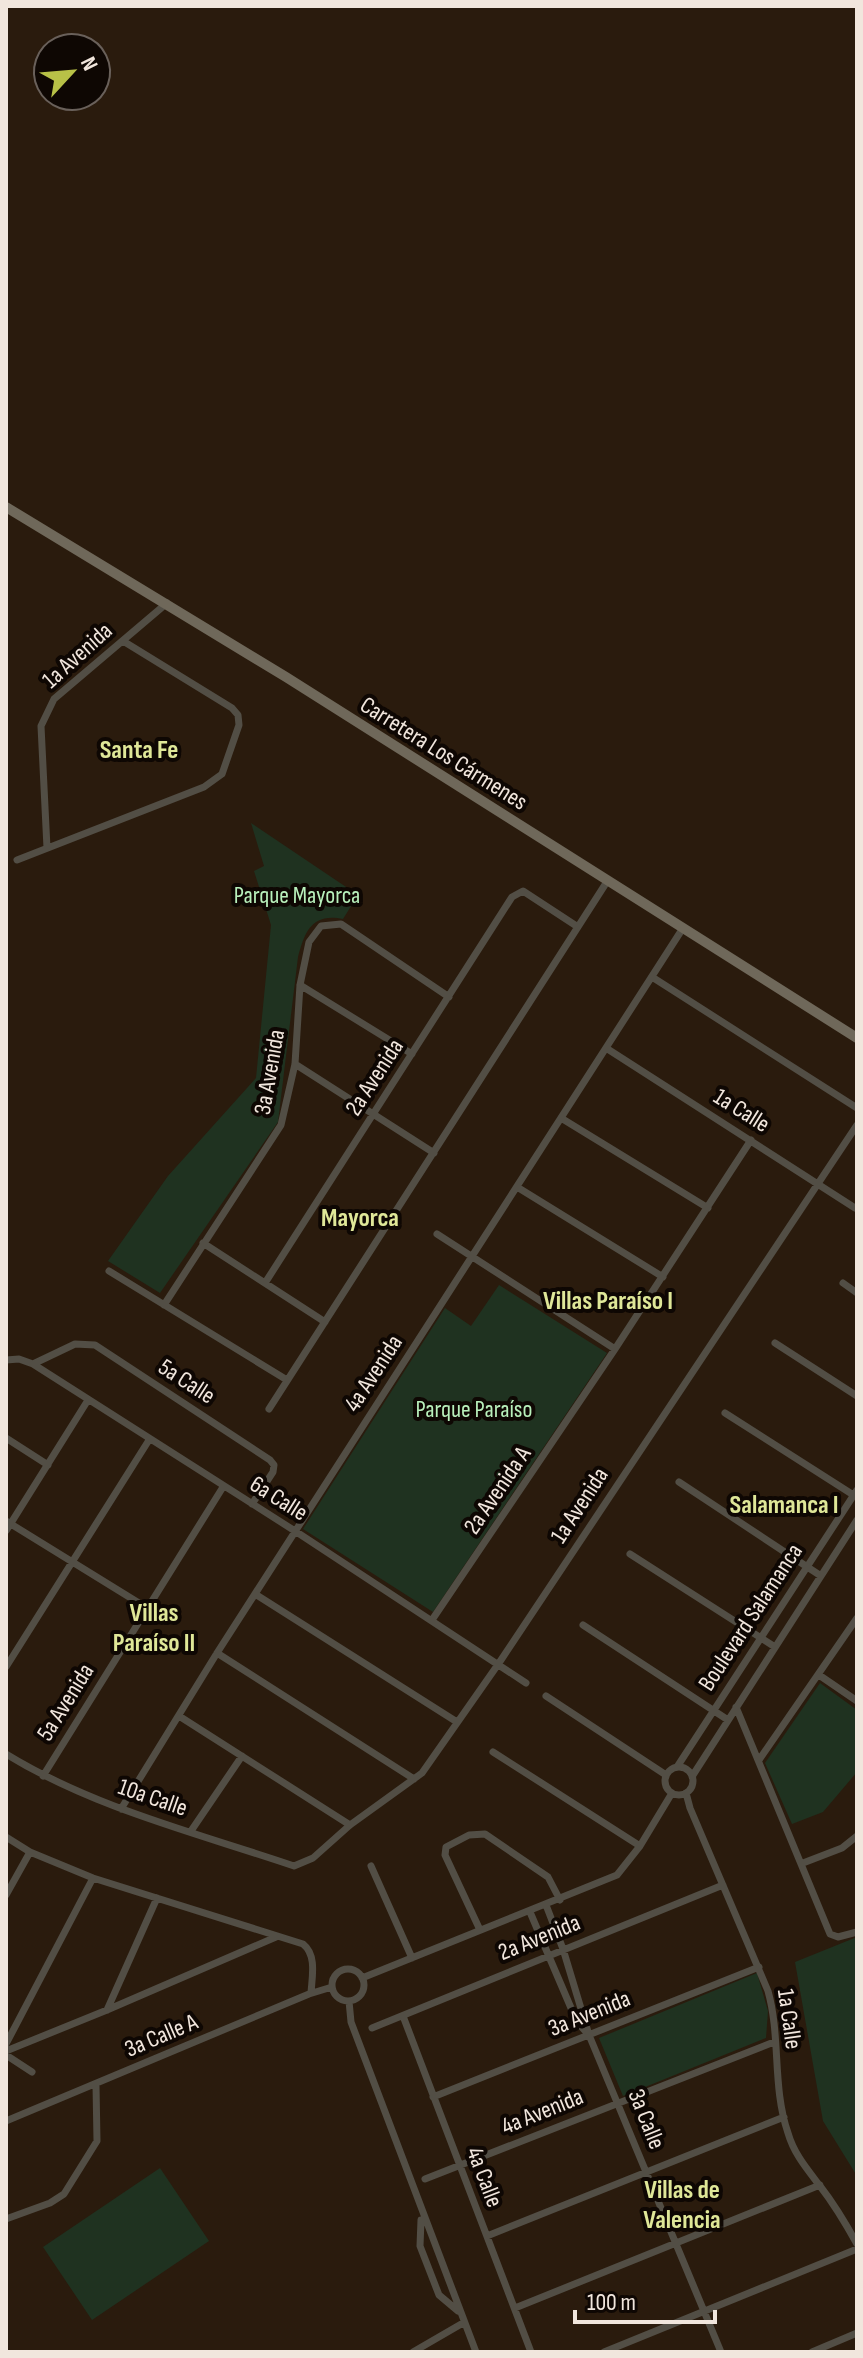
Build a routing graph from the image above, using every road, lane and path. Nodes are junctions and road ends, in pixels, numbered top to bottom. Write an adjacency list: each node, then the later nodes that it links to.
1 (6, 507): 2 (main road, Carretera Los Cármenes)
2 (167, 603): 3 (street, 1a Avenida); 6 (main road, Carretera Los Cármenes)
3 (123, 641): 4 (street, 1a Avenida); 4 (street)
4 (47, 848): 5 (street)
5 (17, 860)
6 (608, 880): 7 (street); 8 (main road, Carretera Los Cármenes)
7 (578, 927): 11 (street, 2a Avenida); 21 (street)
8 (683, 928): 9 (street, 4a Avenida); 12 (main road, Carretera Los Cármenes)
9 (652, 977): 13 (street, 4a Avenida); 16 (street)
10 (300, 985): 11 (street, 3a Avenida); 14 (street); 15 (street, 3a Avenida)
11 (449, 997): 14 (street, 2a Avenida)
12 (857, 1038)
13 (606, 1048): 18 (street, 4a Avenida); 20 (street, 1a Calle)
14 (412, 1054): 17 (street, 2a Avenida)
15 (295, 1064): 17 (street); 27 (street, 3a Avenida)
16 (857, 1108)
17 (373, 1114): 21 (street); 31 (street, 2a Avenida)
18 (561, 1118): 23 (street, 4a Avenida); 24 (street)
19 (857, 1125): 22 (street, 1a Avenida)
20 (751, 1140): 22 (street, 1a Calle); 24 (street, 2a Avenida A)
21 (434, 1153): 35 (street)
22 (819, 1184): 25 (street, 1a Calle); 67 (street, 1a Avenida)
23 (517, 1187): 28 (street, 4a Avenida); 30 (street)
24 (708, 1208): 30 (street, 2a Avenida A)
25 (855, 1208)
26 (437, 1234): 28 (street)
27 (203, 1243): 31 (street); 34 (street, 3a Avenida)
28 (472, 1256): 37 (street); 54 (street, 4a Avenida)
29 (109, 1271): 34 (street)
30 (663, 1277): 37 (street, 2a Avenida A)
31 (265, 1283): 35 (street)
32 (843, 1283): 33 (street)
33 (857, 1293)
34 (164, 1305): 40 (street)
35 (325, 1322): 40 (street)
36 (775, 1343): 41 (street)
37 (615, 1349): 62 (street, 2a Avenida A)
38 (8, 1358): 39 (street, 6a Calle)
39 (33, 1364): 42 (street, 6a Calle); 51 (street, 5a Calle)
40 (287, 1380): 43 (street)
41 (857, 1396)
42 (88, 1400): 46 (street, 6a Calle); 47 (street)
43 (269, 1409)
44 (725, 1413): 50 (street)
45 (6, 1438): 47 (street)
46 (149, 1440): 49 (street, 6a Calle); 56 (street)
47 (48, 1465): 53 (street)
48 (679, 1482): 57 (street)
49 (223, 1487): 51 (street, 6a Calle); 60 (street, 5a Avenida)
50 (856, 1494): 57 (street, Boulevard Salamanca)
51 (252, 1504): 54 (street, 6a Calle)
52 (857, 1520): 58 (street, Boulevard Salamanca)
53 (8, 1525): 56 (street)
54 (295, 1531): 59 (street, 4a Avenida); 62 (street, 6a Calle)
55 (630, 1554): 64 (street)
56 (72, 1562): 60 (street); 68 (street)
57 (807, 1567): 58 (street); 64 (street, Boulevard Salamanca)
58 (821, 1576): 65 (street, Boulevard Salamanca)
59 (255, 1594): 66 (street, 4a Avenida); 77 (street)
60 (147, 1608): 85 (street, 5a Avenida)
61 (857, 1618): 69 (street)
62 (432, 1620): 67 (street, 6a Calle)
63 (583, 1625): 74 (street)
64 (761, 1637): 65 (street); 74 (street, Boulevard Salamanca)
65 (775, 1647): 73 (street, Boulevard Salamanca)
66 (217, 1653): 75 (street, 4a Avenida); 86 (street)
67 (499, 1663): 70 (street, 6a Calle); 77 (street, 1a Avenida)
68 (6, 1667)
69 (819, 1675): 72 (street); 81 (street)
70 (526, 1683)
71 (546, 1696): 83 (street)
72 (857, 1701)
73 (736, 1707): 76 (street, Boulevard Salamanca); 81 (street)
74 (714, 1710): 76 (street); 82 (street, Boulevard Salamanca)
75 (179, 1716): 80 (street); 89 (street, 4a Avenida)
76 (728, 1720): 84 (street, Boulevard Salamanca)
77 (457, 1722): 86 (street, 1a Avenida)
78 (493, 1752): 94 (street)
79 (6, 1754): 85 (street, 10a Calle)
80 (242, 1756): 90 (street); 91 (street)
81 (759, 1760): 96 (street)
82 (677, 1767): 83 (street); 84 (street)
83 (666, 1775): 87 (street)
84 (693, 1775): 88 (street)
85 (43, 1776): 89 (street, 10a Calle)
86 (414, 1779): 90 (street, 1a Avenida)
87 (672, 1793): 88 (street); 94 (street)
88 (686, 1793): 100 (street, 1a Calle)
89 (121, 1809): 91 (street, 10a Calle)
90 (350, 1825): 97 (street, 1a Avenida)
91 (191, 1831): 97 (street, 10a Calle)
92 (857, 1836): 96 (street)
93 (6, 1837): 95 (street)
94 (640, 1846): 103 (street)
95 (30, 1852): 99 (street); 101 (street)
96 (803, 1863): 107 (street)
97 (294, 1866)
98 (371, 1866): 111 (street)
99 (93, 1878): 102 (street); 122 (street)
100 (723, 1885): 109 (street, 2a Avenida); 112 (street, 1a Calle)
101 (6, 1895)
102 (157, 1898): 108 (street); 117 (street)
103 (560, 1900): 104 (street); 106 (street)
104 (546, 1905): 105 (street); 109 (street, 3a Calle)
105 (530, 1912): 106 (street); 110 (street, 3a Calle)
106 (480, 1930): 111 (street)
107 (857, 1932)
108 (276, 1937): 115 (street); 117 (street)
109 (563, 1949): 110 (street, 2a Avenida); 120 (street, 3a Calle)
110 (548, 1955): 118 (street, 2a Avenida); 120 (street, 3a Calle)
111 (412, 1958): 113 (street)
112 (759, 1967): 120 (street, 3a Avenida); 121 (street, 1a Calle)
113 (362, 1978): 114 (street); 116 (street)
114 (332, 1987): 115 (street, 3a Calle A); 116 (street)
115 (311, 1993): 125 (street, 3a Calle A)
116 (349, 2001): 134 (street)
117 (107, 2010): 123 (street)
118 (403, 2016): 119 (street, 2a Avenida); 126 (street, 4a Calle)
119 (372, 2028)
120 (589, 2035): 126 (street, 3a Avenida); 127 (street, 3a Calle)
121 (774, 2042): 127 (street, 4a Avenida); 128 (street, 1a Calle)
122 (6, 2044)
123 (6, 2053): 124 (street)
124 (32, 2072)
125 (96, 2085): 129 (street, 3a Calle A); 135 (street)
126 (433, 2097): 130 (street, 4a Calle)
127 (619, 2103): 130 (street, 4a Avenida); 131 (street, 3a Calle)
128 (784, 2117): 131 (street); 133 (street, 1a Calle)
129 (6, 2121)
130 (460, 2166): 132 (street, 4a Avenida); 136 (street, 4a Calle)
131 (647, 2172): 136 (street); 137 (street, 3a Calle)
132 (425, 2179)
133 (820, 2185): 137 (street); 138 (street, 1a Calle)
134 (422, 2214): 141 (street); 141 (street)
135 (6, 2219)
136 (487, 2236): 139 (street, 4a Calle)
137 (677, 2243): 139 (street); 140 (street, 3a Calle)
138 (857, 2247): 140 (street)
139 (515, 2308): 146 (street, 4a Calle)
140 (704, 2311): 147 (street); 148 (street, 3a Calle)
141 (459, 2312): 142 (street)
142 (463, 2323): 144 (street); 145 (street)
143 (857, 2333): 149 (street)
144 (413, 2352)
145 (476, 2352)
146 (531, 2352)
147 (604, 2352)
148 (721, 2352)
149 (812, 2352)

